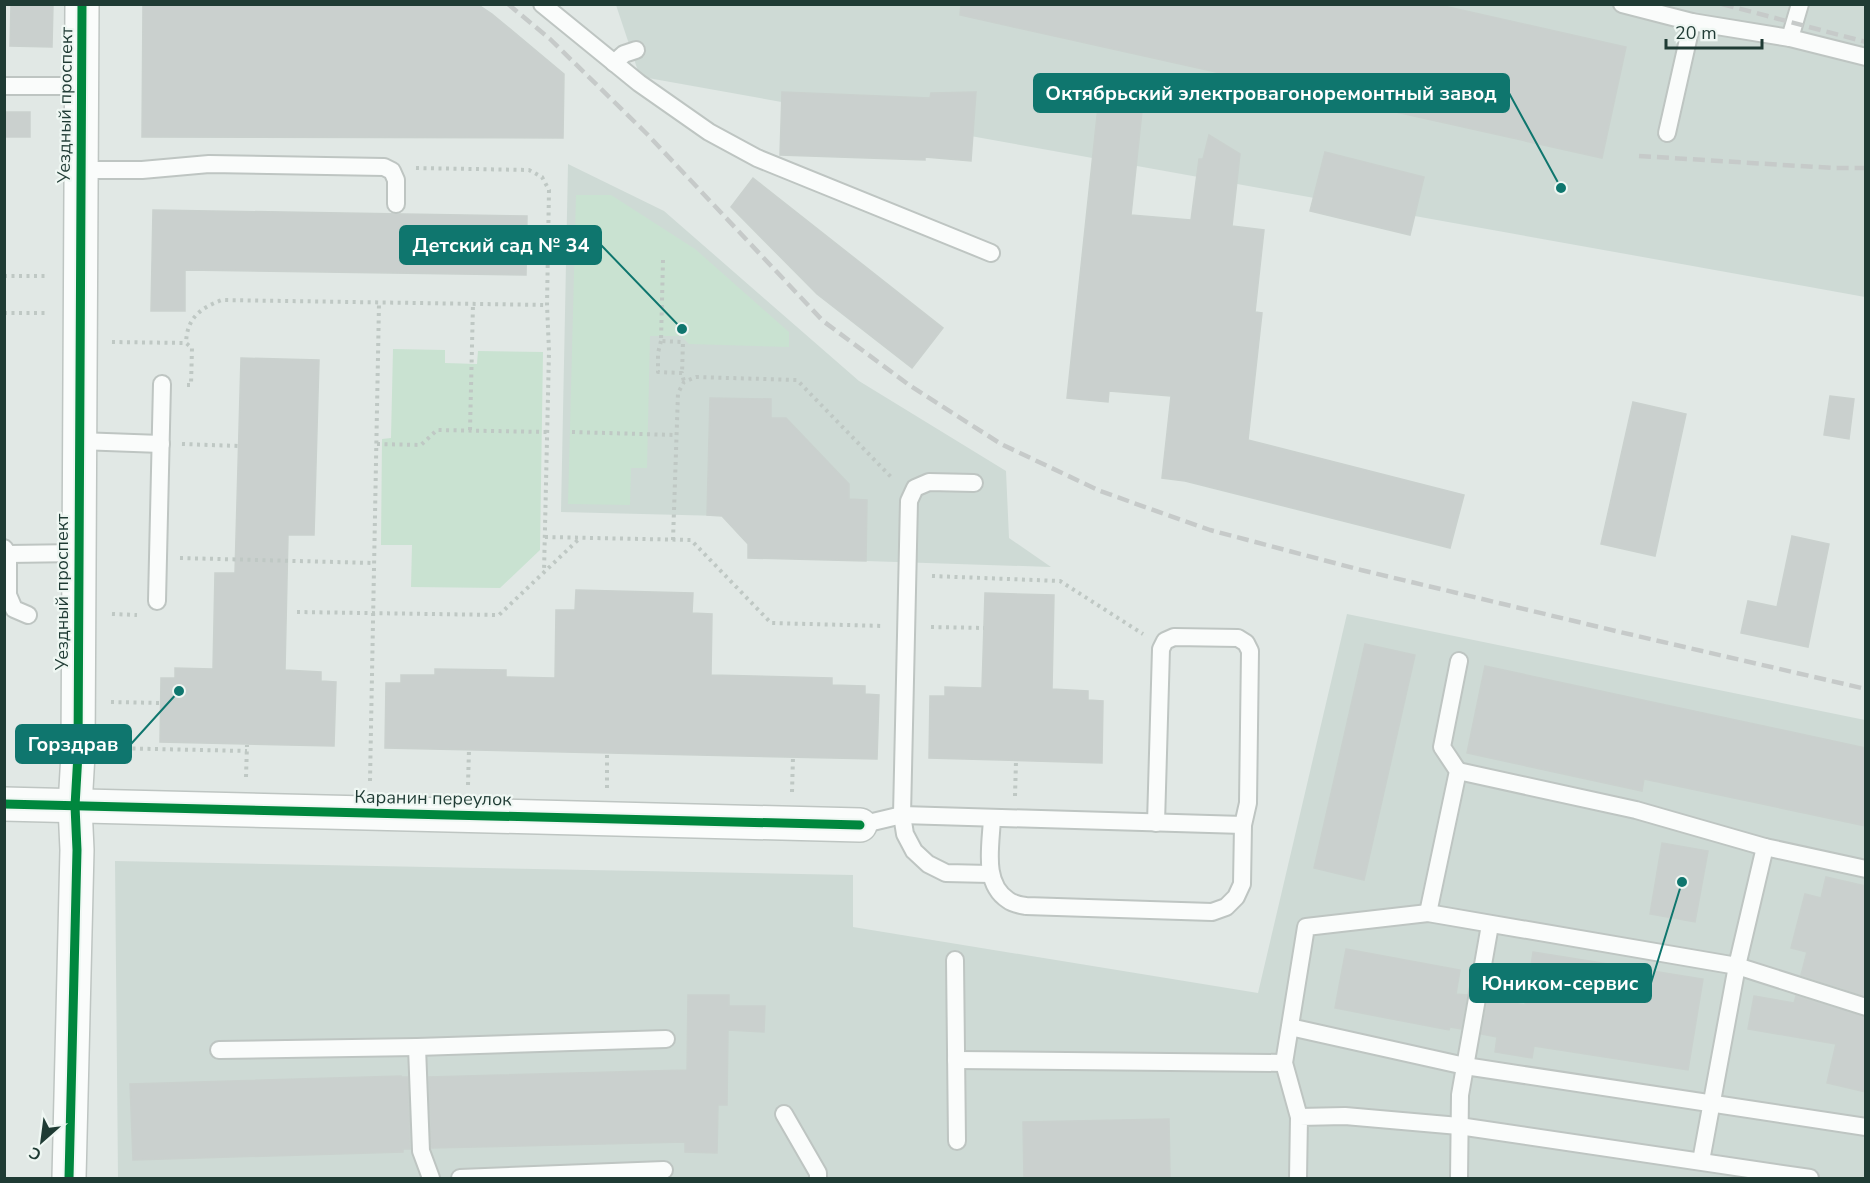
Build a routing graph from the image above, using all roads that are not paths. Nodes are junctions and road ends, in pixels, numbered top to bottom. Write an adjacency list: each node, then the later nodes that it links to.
1 (82, 4): 11 (street, Уездный проспект)
2 (542, 4): 9 (lane)
3 (1622, 4): 5 (lane)
4 (1800, 4): 6 (lane)
5 (1692, 22): 6 (lane); 12 (lane)
6 (1790, 38): 8 (lane)
7 (636, 50): 9 (lane)
8 (1866, 57)
9 (614, 63): 15 (lane)
10 (4, 86): 11 (lane)
11 (81, 86): 13 (street, Уездный проспект)
12 (1667, 133)
13 (81, 170): 14 (lane); 17 (street, Уездный проспект)
14 (396, 204)
15 (991, 253)
16 (162, 384): 18 (lane)
17 (79, 441): 18 (lane); 21 (street, Уездный проспект)
18 (161, 444): 22 (lane)
19 (974, 483): 28 (lane)
20 (6, 551): 21 (lane); 23 (lane)
21 (79, 554): 27 (street, Уездный проспект)
22 (157, 601)
23 (28, 615)
24 (1459, 661): 25 (lane)
25 (1458, 771): 33 (lane); 36 (lane)
26 (4, 804): 27 (street, Каранин переулок)
27 (75, 806): 31 (street, Каранин переулок); 56 (street, Уездный проспект)
28 (902, 815): 29 (lane); 31 (lane); 35 (lane)
29 (992, 818): 30 (lane); 35 (lane)
30 (1156, 823): 32 (lane); 32 (lane)
31 (860, 825)
32 (1243, 825): 35 (lane)
33 (1765, 847): 34 (lane); 39 (lane)
34 (1866, 869)
35 (990, 874)
36 (1428, 913): 37 (lane); 41 (lane)
37 (1490, 925): 39 (lane); 47 (lane)
38 (955, 960): 45 (lane)
39 (1737, 966): 40 (lane); 48 (lane)
40 (1866, 1007)
41 (1290, 1027): 46 (lane); 47 (lane)
42 (666, 1039): 43 (lane)
43 (417, 1047): 44 (lane); 57 (lane)
44 (219, 1050)
45 (956, 1060): 46 (lane); 53 (lane)
46 (1284, 1063): 50 (lane)
47 (1465, 1066): 48 (lane); 51 (lane)
48 (1711, 1102): 52 (lane); 54 (lane)
49 (784, 1114): 59 (lane)
50 (1299, 1117): 51 (lane); 60 (lane)
51 (1460, 1126): 54 (lane); 61 (lane)
52 (1866, 1128)
53 (957, 1141)
54 (1701, 1161): 62 (lane)
55 (664, 1170): 58 (lane)
56 (69, 1179)
57 (430, 1179)
58 (460, 1179)
59 (818, 1179)
60 (1298, 1179)
61 (1459, 1179)
62 (1810, 1179)

